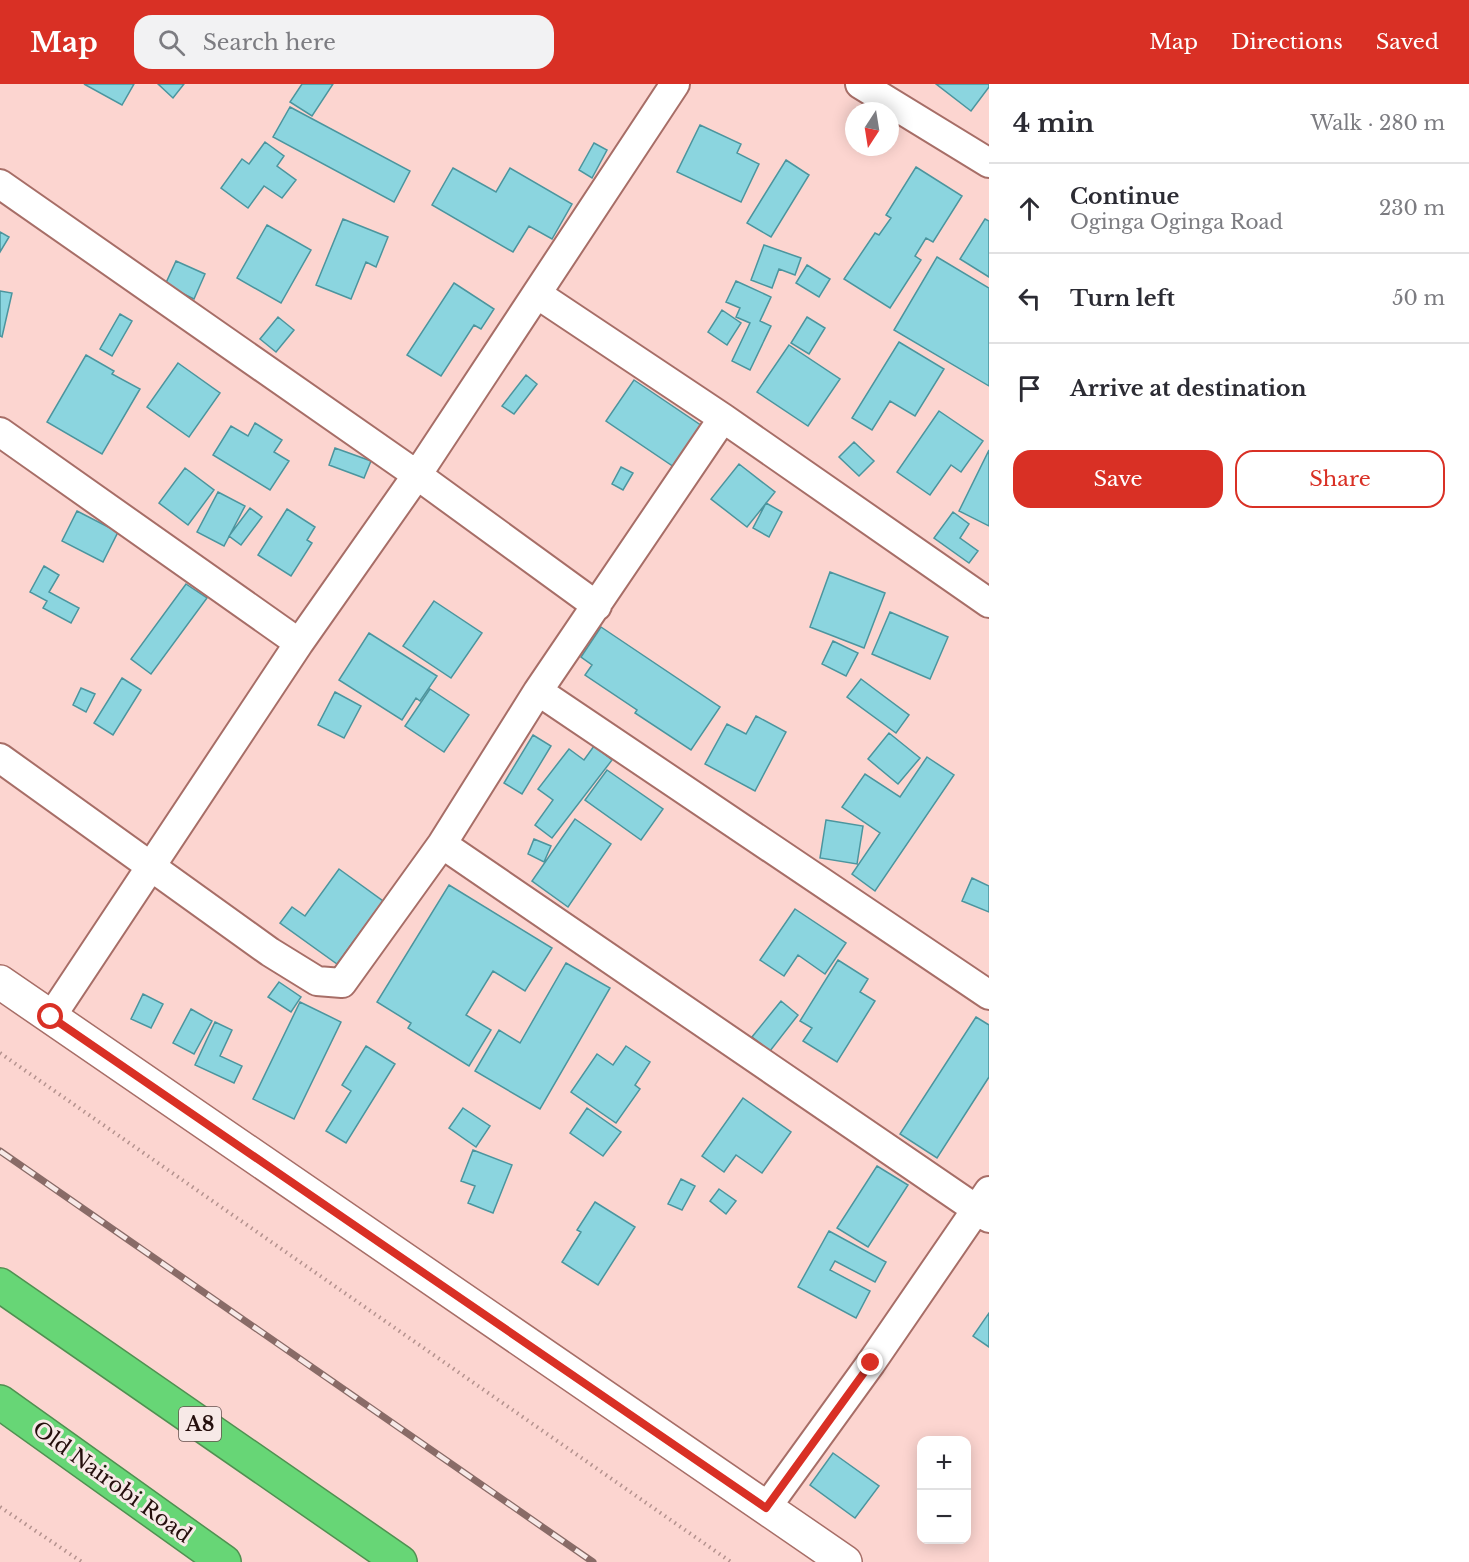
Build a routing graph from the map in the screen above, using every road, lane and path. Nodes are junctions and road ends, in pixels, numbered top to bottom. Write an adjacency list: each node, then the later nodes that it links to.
1 (675, 84): 5 (street)
2 (860, 84): 3 (street)
3 (989, 164)
4 (0, 184): 8 (street)
5 (537, 294): 6 (street); 8 (street)
6 (723, 418): 9 (street); 10 (street)
7 (0, 432): 11 (street)
8 (417, 475): 10 (street); 11 (street)
9 (989, 603)
10 (597, 606): 12 (street)
11 (298, 643): 15 (street)
12 (538, 691): 14 (street); 17 (street)
13 (0, 758): 15 (street)
14 (442, 844): 15 (street); 20 (street)
15 (152, 866): 18 (street)
16 (0, 982): 18 (street)
17 (989, 995)
18 (51, 1017): 24 (street)
19 (0, 1053): 28 (path)
20 (985, 1206): 24 (street)
21 (0, 1286): 27 (highway, A8)
22 (0, 1402): 26 (highway, Old Nairobi Road)
23 (0, 1507): 25 (path)
24 (766, 1508): 29 (street)
25 (82, 1562)
26 (224, 1562)
27 (400, 1562)
28 (731, 1562)
29 (845, 1562)

